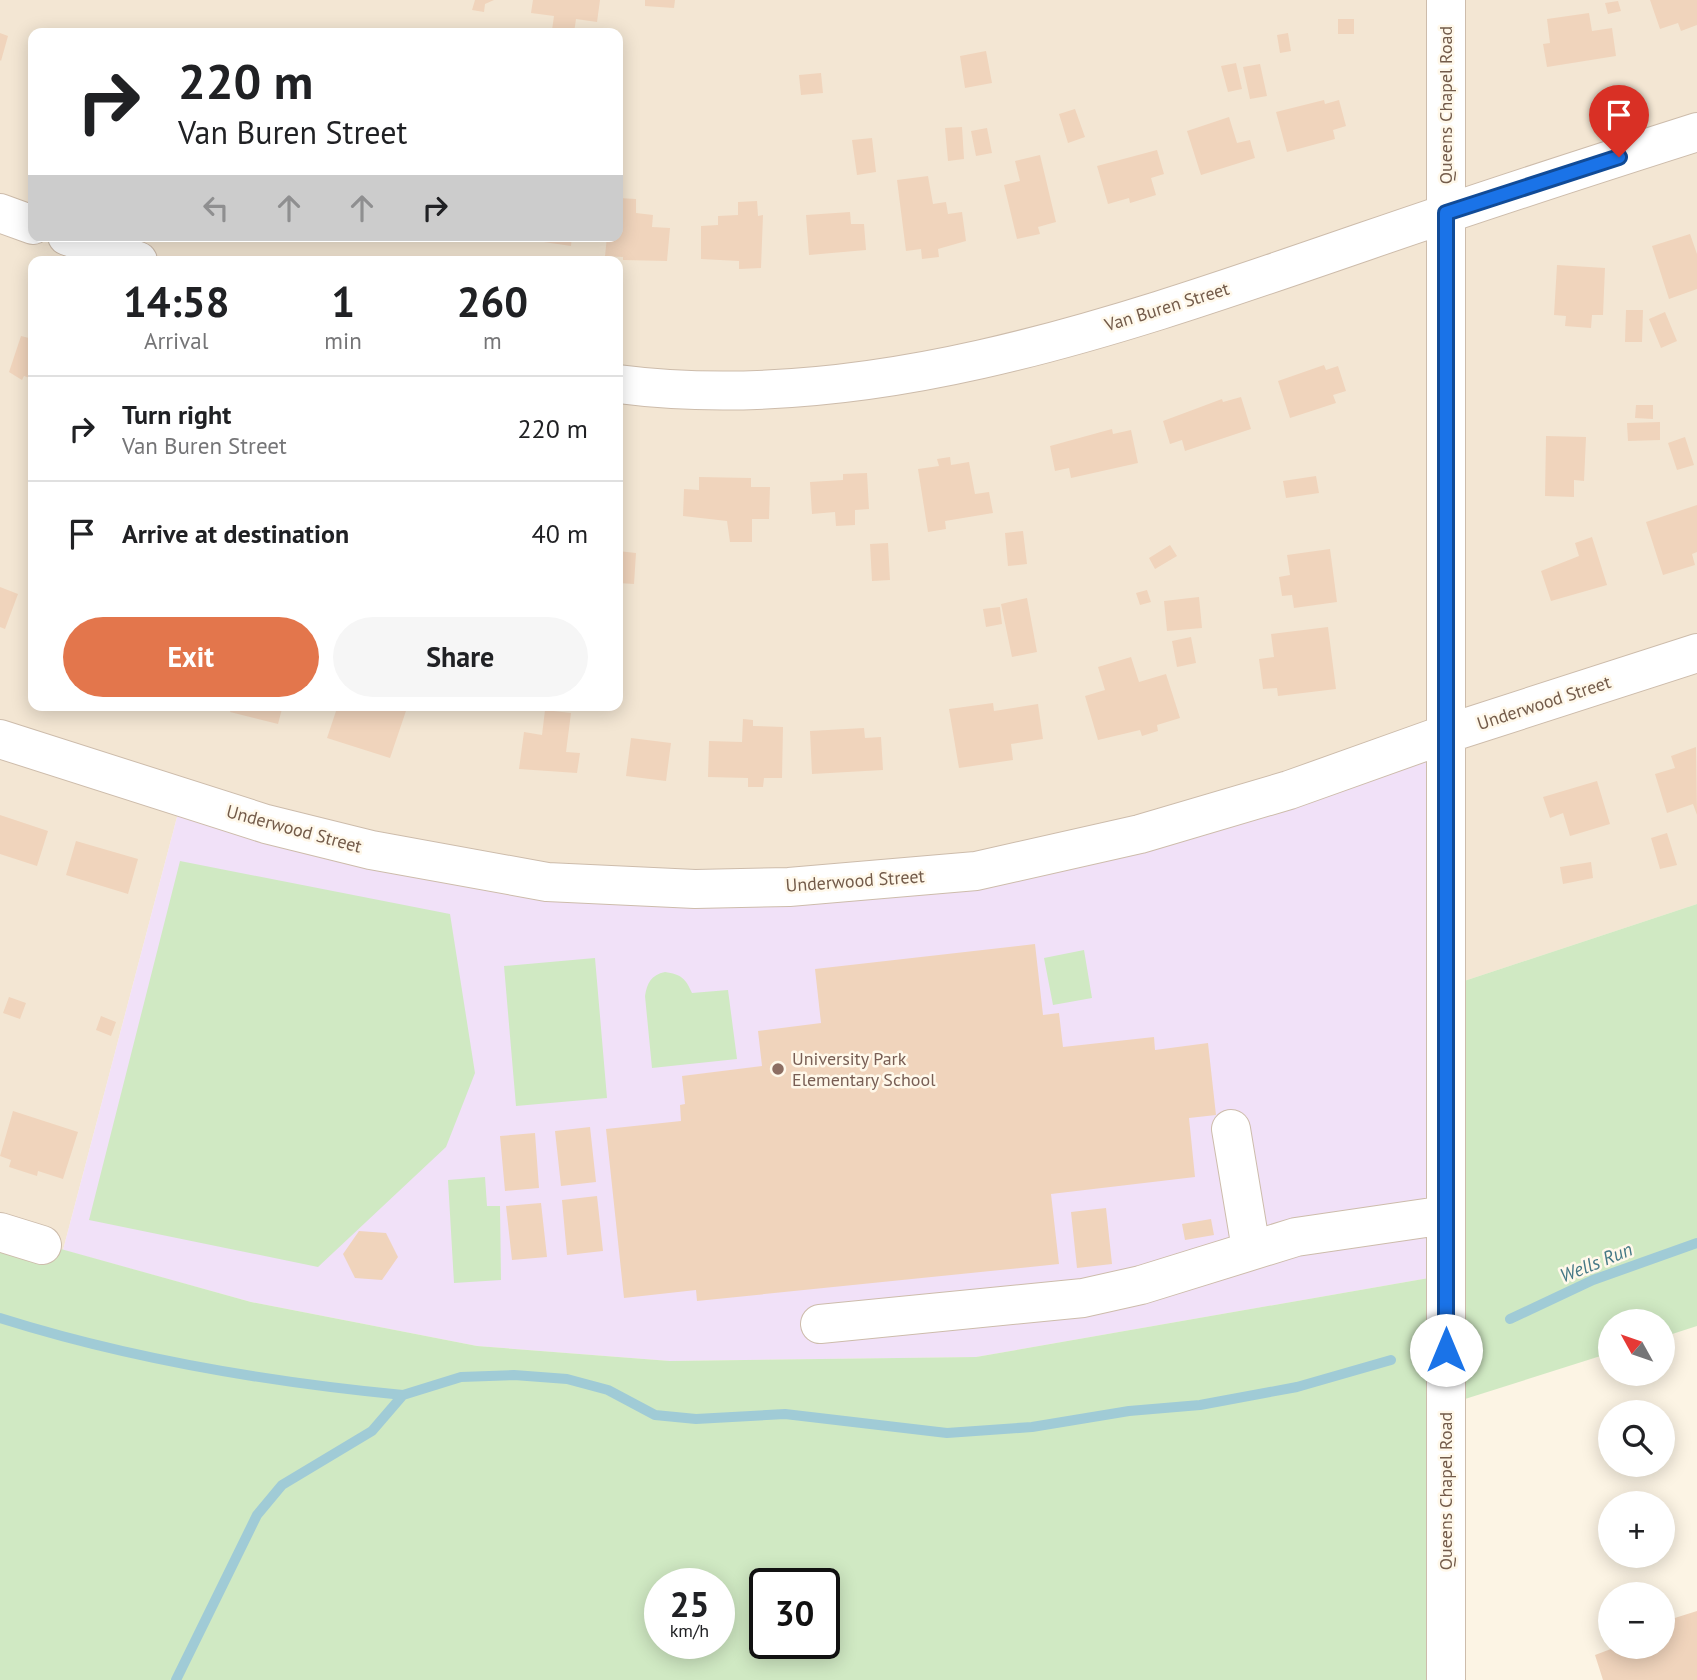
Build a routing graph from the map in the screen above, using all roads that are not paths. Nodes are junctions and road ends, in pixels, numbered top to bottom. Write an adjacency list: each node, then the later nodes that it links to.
1 (1446, 0): 4 (street, Queens Chapel Road)
2 (1697, 132): 4 (street, Van Buren Street)
3 (0, 213): 5 (street)
4 (1446, 213): 8 (street, Van Buren Street); 10 (street, Queens Chapel Road)
5 (28, 223)
6 (84, 242): 7 (street)
7 (124, 256)
8 (623, 385)
9 (1697, 653): 10 (street, Underwood Street)
10 (1446, 734): 11 (street, Underwood Street); 13 (street, Queens Chapel Road)
11 (0, 739)
12 (1231, 1129): 16 (street)
13 (1446, 1215): 16 (street); 18 (street, Queens Chapel Road)
14 (0, 1232): 15 (street)
15 (42, 1245)
16 (1251, 1249): 17 (street)
17 (820, 1324)
18 (1446, 1680)

